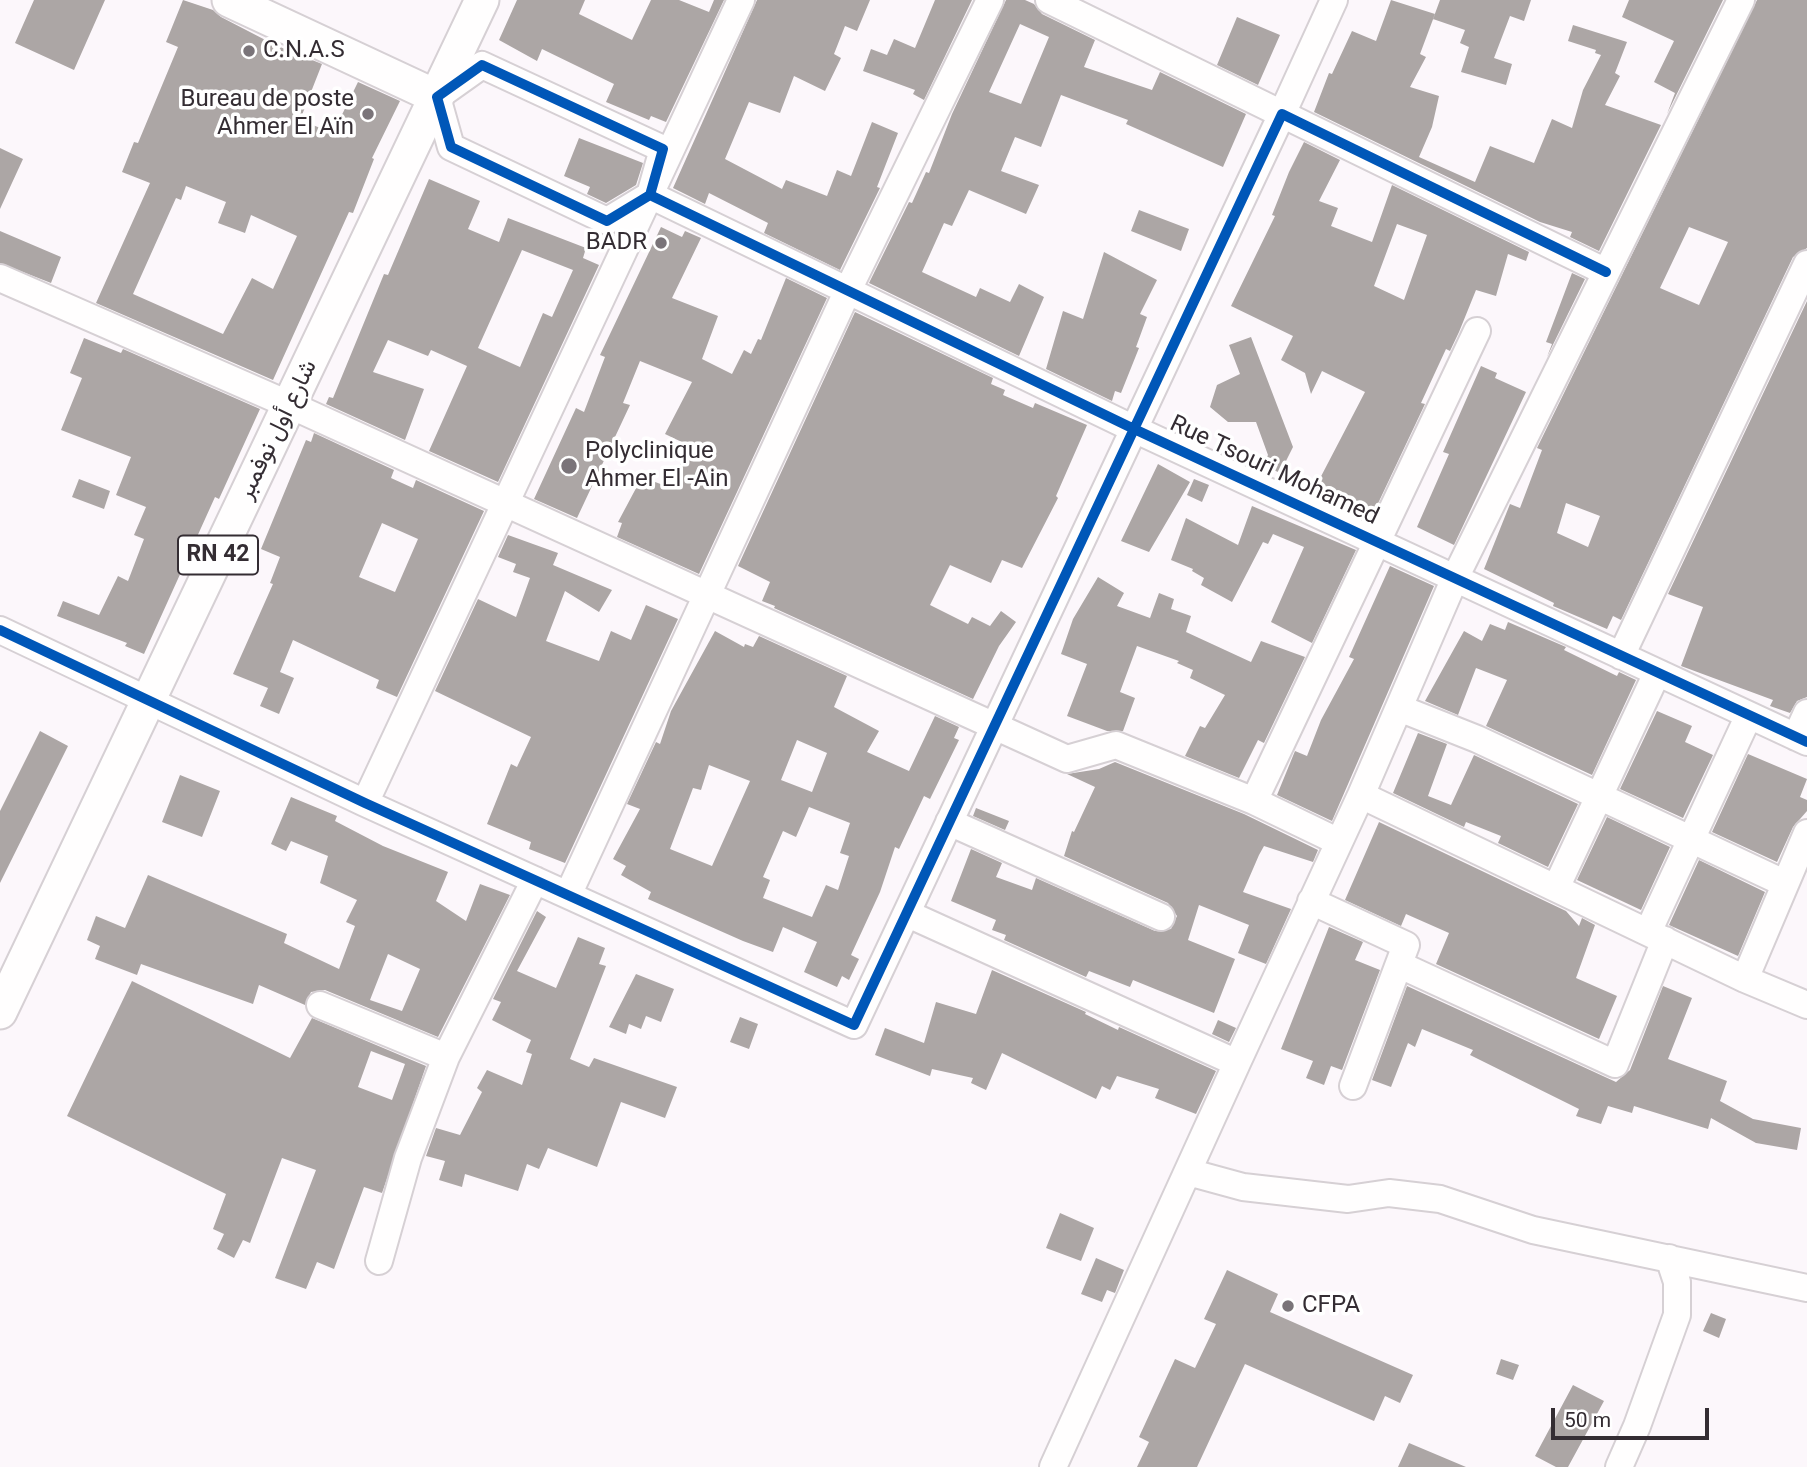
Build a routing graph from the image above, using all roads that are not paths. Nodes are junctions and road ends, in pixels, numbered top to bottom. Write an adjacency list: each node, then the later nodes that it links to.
1 (229, 0): 8 (main road)
2 (482, 0): 8 (main road, شارع أول نوفمبر / RN 42)
3 (741, 0): 10 (street)
4 (990, 0): 14 (street)
5 (1049, 0): 9 (street)
6 (1334, 0): 9 (street)
7 (1741, 0): 12 (street)
8 (437, 97): 10 (street); 10 (street); 16 (main road, شارع أول نوفمبر / RN 42)
9 (1282, 114): 12 (street); 17 (street)
10 (650, 195): 14 (street, Rue Tsouri Mohamed); 18 (street)
11 (1807, 264): 23 (street)
12 (1606, 272): 20 (street)
13 (0, 278): 16 (street)
14 (848, 290): 17 (street, Rue Tsouri Mohamed); 21 (street)
15 (1477, 331): 19 (street)
16 (290, 405): 18 (street); 25 (main road, شارع أول نوفمبر / RN 42)
17 (1132, 428): 19 (street, Rue Tsouri Mohamed); 28 (street)
18 (505, 503): 21 (street); 33 (street)
19 (1379, 542): 20 (street, Rue Tsouri Mohamed); 32 (street)
20 (1455, 578): 23 (street, Rue Tsouri Mohamed); 26 (street)
21 (706, 596): 28 (street); 41 (street)
22 (0, 630): 25 (street)
23 (1621, 656): 24 (street, Rue Tsouri Mohamed)
24 (1657, 673): 27 (street, Rue Tsouri Mohamed); 31 (street)
25 (149, 700): 33 (street); 50 (main road, شارع أول نوفمبر / RN 42)
26 (1399, 708): 30 (street); 31 (street)
27 (1749, 715): 29 (street, Rue Tsouri Mohamed); 36 (street)
28 (992, 727): 32 (street); 34 (street)
29 (1803, 731)
30 (1361, 795): 37 (street); 40 (street)
31 (1599, 796): 36 (street); 40 (street)
32 (1254, 801): 37 (street)
33 (365, 803): 38 (street)
34 (949, 822): 43 (street); 44 (street)
35 (1807, 833): 39 (street)
36 (1691, 839): 39 (street); 45 (street)
37 (1339, 842): 42 (street)
38 (535, 880): 41 (street); 51 (street)
39 (1784, 883): 47 (street)
40 (1556, 888): 45 (street)
41 (568, 895): 43 (street)
42 (1311, 901): 46 (street); 52 (street)
43 (908, 914): 52 (street)
44 (1161, 917)
45 (1657, 936): 46 (street); 47 (street)
46 (1400, 965): 53 (street)
47 (1745, 978): 49 (street)
48 (320, 1005): 51 (street)
49 (1807, 1005)
50 (0, 1012)
51 (446, 1057): 56 (street)
52 (1237, 1063): 54 (street)
53 (1353, 1086)
54 (1188, 1172): 55 (street); 58 (street)
55 (1669, 1258): 57 (street); 59 (street)
56 (379, 1261)
57 (1807, 1288)
58 (1053, 1467)
59 (1619, 1467)

